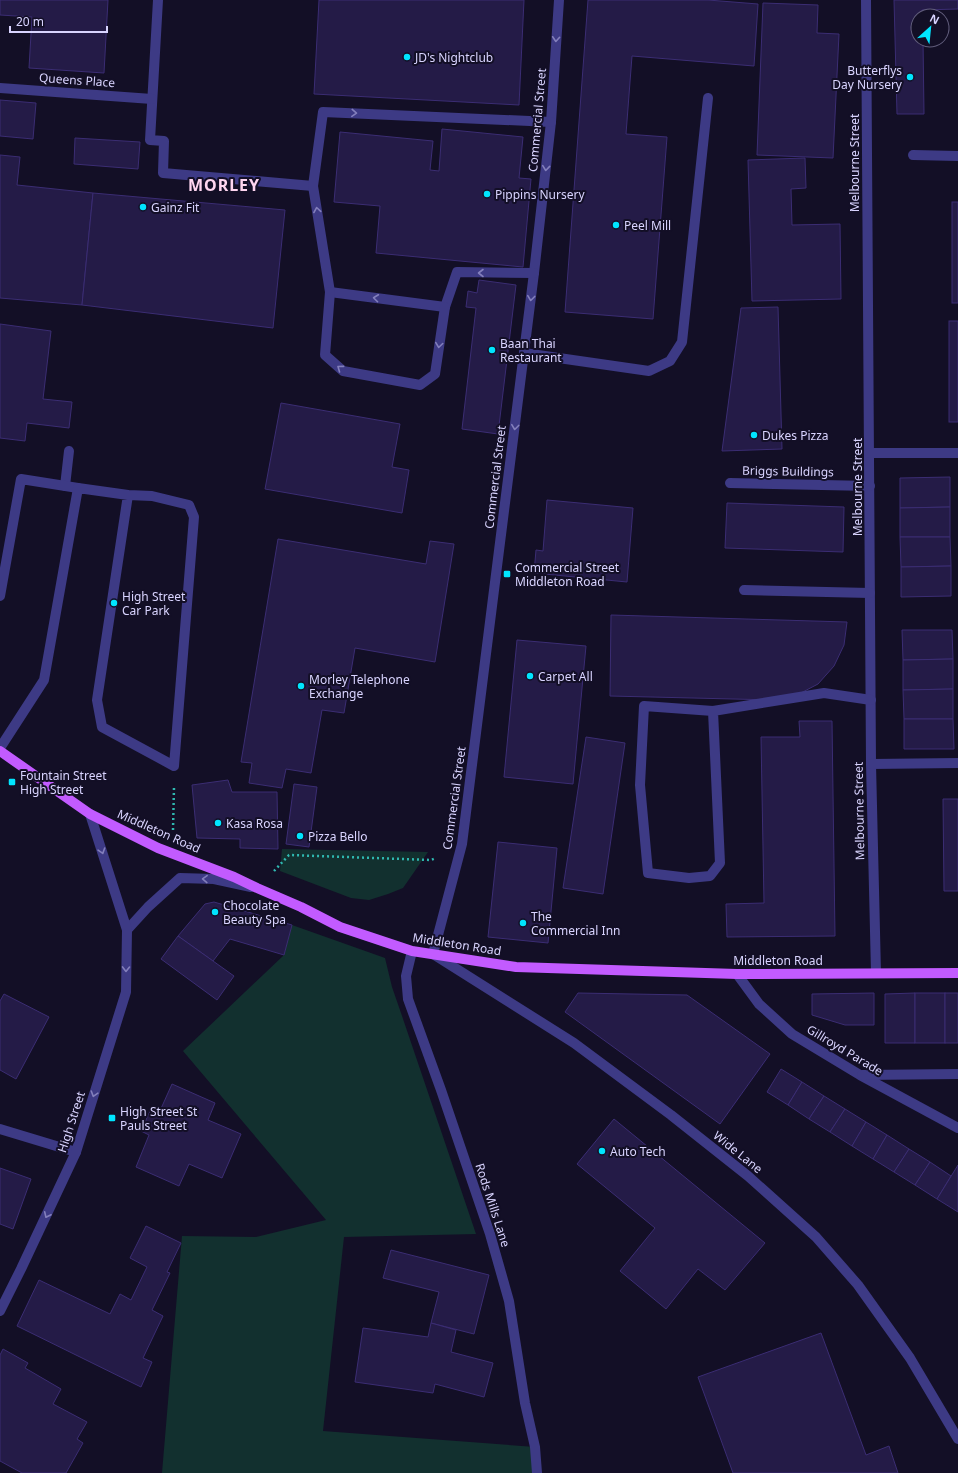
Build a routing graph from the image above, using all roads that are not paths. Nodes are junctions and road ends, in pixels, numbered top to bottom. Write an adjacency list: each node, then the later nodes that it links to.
1 (158, 0): 6 (street)
2 (559, 0): 7 (street, Commercial Street, one-way to 7)
3 (866, 0): 16 (street, Melbourne Street)
4 (0, 88): 6 (street, Queens Place)
5 (708, 98): 14 (street)
6 (152, 99): 10 (street)
7 (551, 122): 10 (street, one-way to 7); 11 (street, Commercial Street, one-way to 11)
8 (913, 155): 9 (street)
9 (958, 156)
10 (313, 186): 12 (street, one-way to 10)
11 (534, 273): 13 (street, one-way to 13); 14 (street, Commercial Street, one-way to 14)
12 (330, 292): 13 (street, one-way to 12); 13 (street, one-way to 12)
13 (445, 307)
14 (524, 353): 35 (street, Commercial Street, one-way to 35)
15 (69, 451): 19 (street)
16 (870, 453): 17 (street); 20 (street, Melbourne Street)
17 (958, 453)
18 (730, 482): 20 (street, Briggs Buildings)
19 (65, 486): 21 (street); 25 (street)
20 (870, 486): 24 (street, Melbourne Street)
21 (78, 488): 22 (street); 28 (street)
22 (128, 495): 22 (street)
23 (744, 590): 24 (street)
24 (870, 593): 26 (street, Melbourne Street)
25 (0, 596)
26 (871, 700): 27 (street); 30 (street, Melbourne Street)
27 (713, 711): 27 (street)
28 (0, 749): 31 (main road, Middleton Road)
29 (958, 763): 30 (street)
30 (871, 764): 36 (street, Melbourne Street)
31 (90, 814): 32 (main road, Middleton Road); 33 (street, High Street, one-way to 33)
32 (257, 888): 33 (street, one-way to 33); 34 (main road, Middleton Road)
33 (127, 930): 43 (street, High Street, one-way to 43)
34 (412, 951): 35 (main road, Middleton Road); 46 (street, Rods Mills Lane)
35 (433, 954): 38 (main road, Middleton Road); 45 (street, Wide Lane)
36 (876, 973): 37 (main road, Middleton Road); 38 (main road, Middleton Road)
37 (958, 973)
38 (737, 974): 40 (street, Gillroyd Parade)
39 (958, 1074): 40 (street)
40 (860, 1075): 41 (street, Gillroyd Parade)
41 (958, 1128)
42 (0, 1129): 43 (street)
43 (76, 1152): 44 (street, High Street, one-way to 44)
44 (0, 1311)
45 (958, 1439)
46 (537, 1473)

